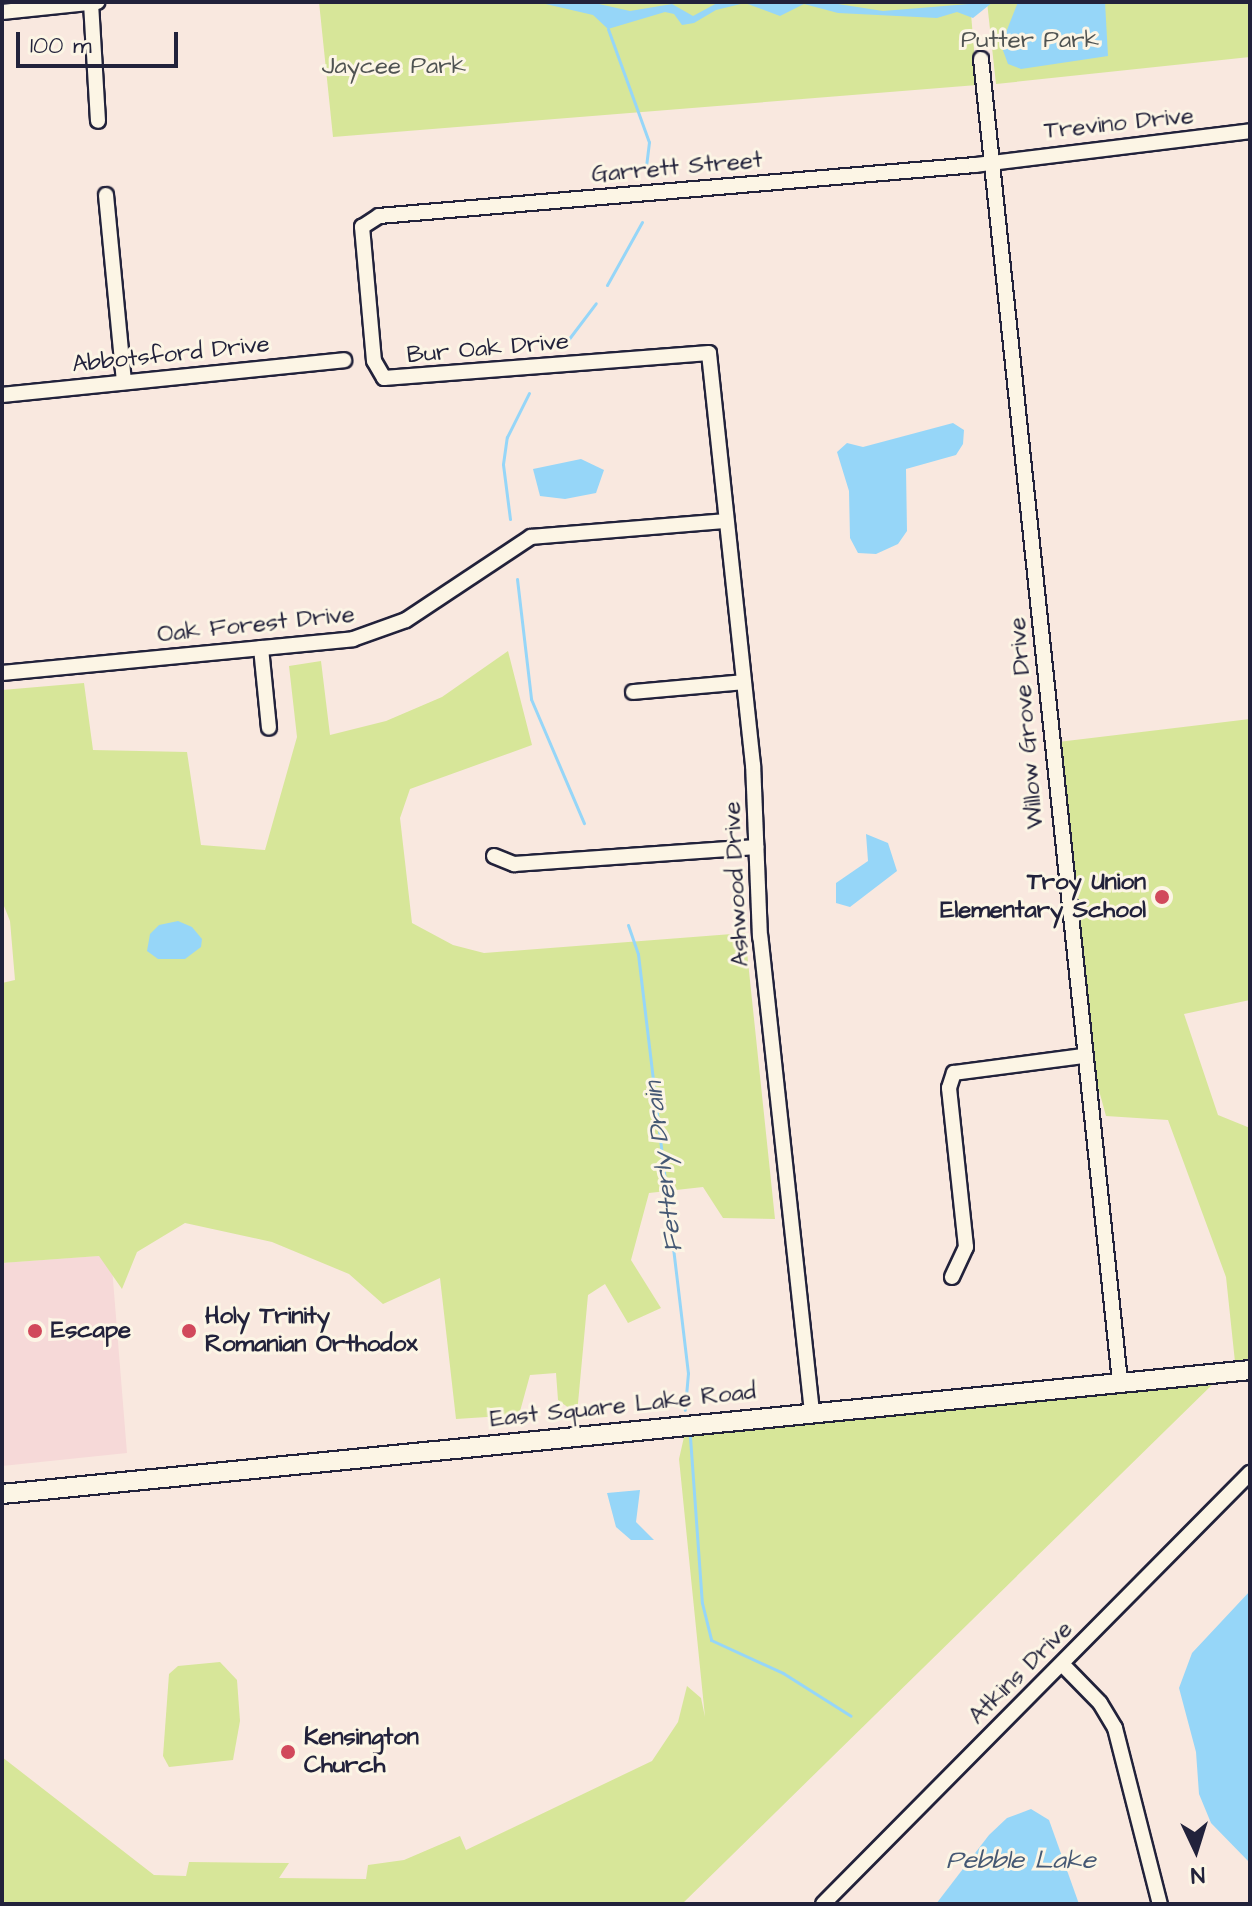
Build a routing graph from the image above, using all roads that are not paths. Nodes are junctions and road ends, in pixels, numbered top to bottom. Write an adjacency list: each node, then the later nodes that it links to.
1 (98, 2): 2 (street)
2 (91, 3): 3 (street); 5 (street)
3 (9, 8)
4 (981, 59): 7 (street, Willow Grove Drive)
5 (98, 121)
6 (1250, 131): 7 (street, Trevino Drive)
7 (992, 161): 9 (street, Garrett Street); 22 (street, Willow Grove Drive)
8 (106, 195): 12 (street)
9 (366, 221): 10 (street, Bur Oak Drive)
10 (709, 353): 14 (street, Ashwood Drive)
11 (344, 360): 12 (street, Abbotsford Drive)
12 (124, 382): 13 (street, Abbotsford Drive)
13 (2, 395)
14 (726, 521): 15 (street, Oak Forest Drive); 17 (street, Ashwood Drive)
15 (261, 648): 16 (street, Oak Forest Drive); 19 (street)
16 (2, 673)
17 (744, 682): 18 (street); 20 (street, Ashwood Drive)
18 (633, 692)
19 (269, 728)
20 (756, 847): 21 (street); 26 (street, Ashwood Drive)
21 (494, 856)
22 (1084, 1056): 23 (street); 25 (street, Willow Grove Drive)
23 (952, 1277)
24 (1250, 1370): 25 (main road, East Square Lake Road)
25 (1120, 1382): 26 (main road, East Square Lake Road)
26 (812, 1412): 28 (main road, East Square Lake Road)
27 (1250, 1473): 29 (street, Atkins Drive)
28 (2, 1494)
29 (1062, 1664): 30 (street, Atkins Drive); 31 (street)
30 (823, 1904)
31 (1160, 1904)

